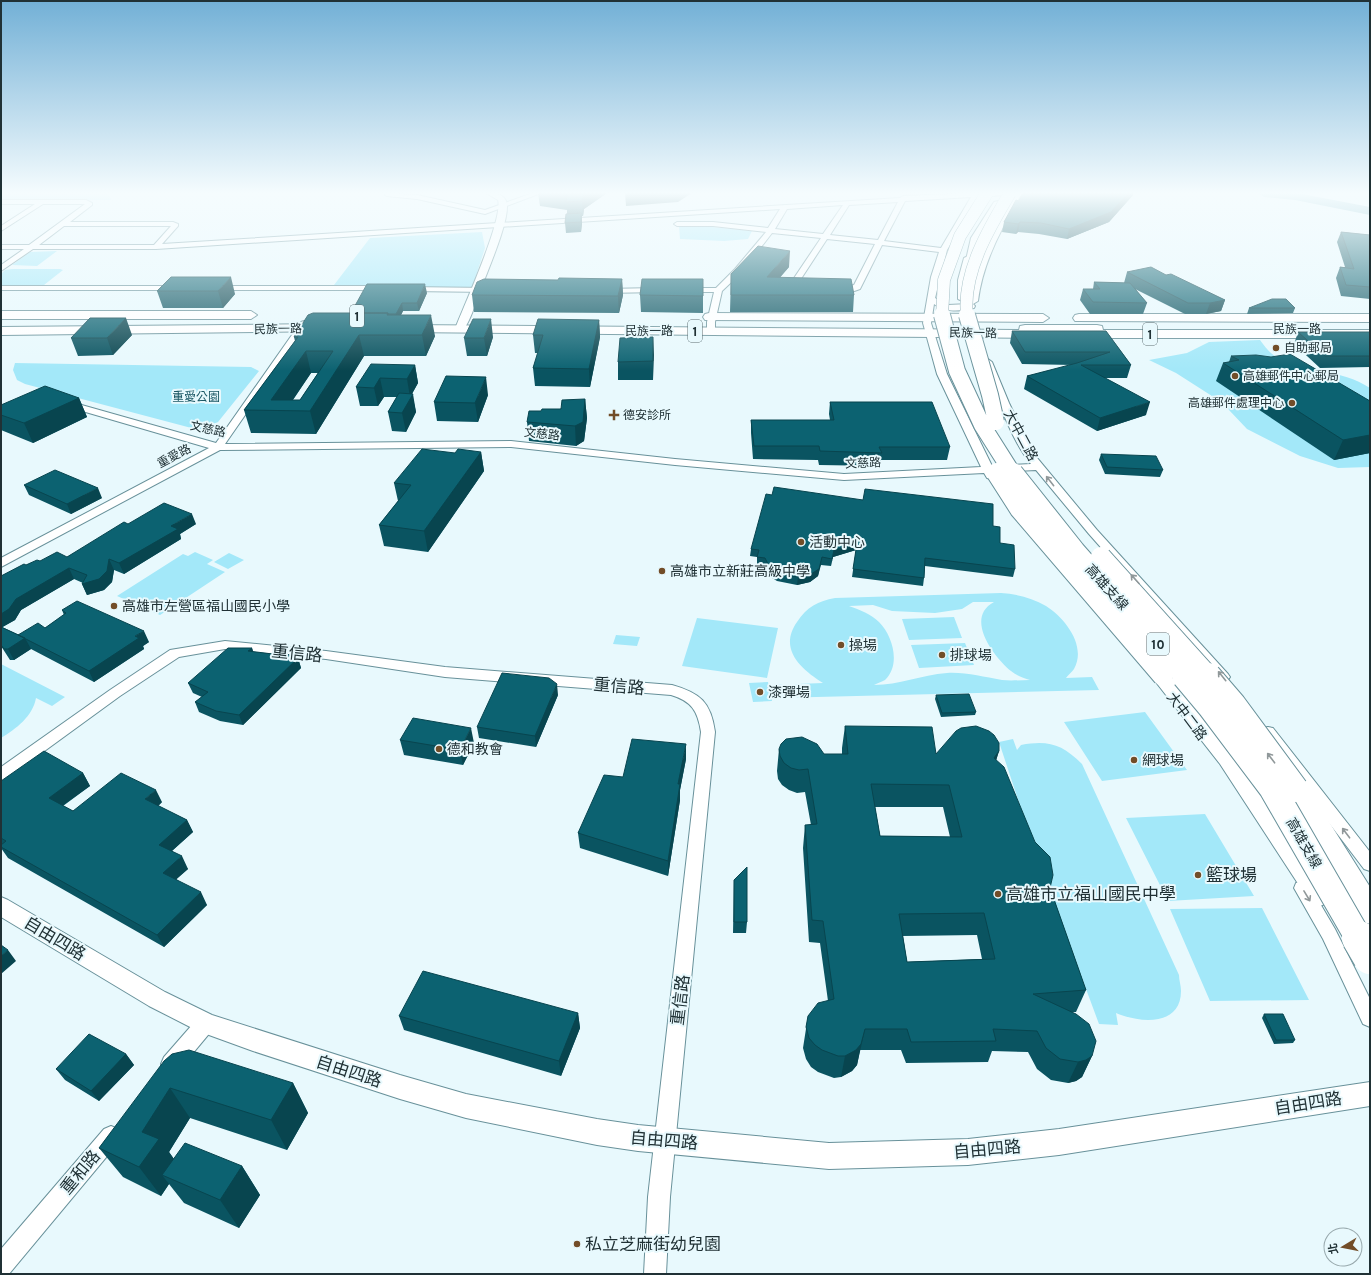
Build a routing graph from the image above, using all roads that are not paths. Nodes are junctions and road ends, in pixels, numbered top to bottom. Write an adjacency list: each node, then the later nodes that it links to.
1 (25, 252): 12 (street)
2 (489, 252): 18 (street)
3 (753, 252): 22 (street)
4 (813, 252): 24 (street)
5 (873, 252): 25 (street)
6 (942, 252): 26 (street)
7 (954, 252): 39 (highway, 高雄支線 / 10, bridge)
8 (965, 252): 50 (highway, 高雄支線 / 10, one-way to 8, bridge)
9 (970, 252): 31 (street, 大中二路)
10 (973, 252): 31 (highway)
11 (988, 252): 31 (street)
12 (1, 270)
13 (1, 288): 14 (street)
14 (184, 288)
15 (207, 288): 16 (street)
16 (387, 288)
17 (402, 289): 18 (street)
18 (476, 290): 19 (street); 33 (street)
19 (499, 290)
20 (665, 290): 23 (street)
21 (680, 290): 22 (street)
22 (718, 290): 38 (street)
23 (598, 291)
24 (804, 291)
25 (824, 291)
26 (932, 297): 31 (street); 39 (street)
27 (1, 315): 28 (main road, 民族一路)
28 (263, 315)
29 (293, 316): 35 (main road, 民族一路)
30 (695, 317): 38 (main road, 民族一路 / 1)
31 (975, 318): 32 (main road, 民族一路 / 1); 36 (main road, 民族一路 / 1); 39 (main road, 民族一路 / 1); 41 (main road, 民族一路 / 1); 43 (main road, 民族一路 / 1); 46 (street, 大中二路)
32 (1370, 318)
33 (463, 320): 37 (main road, 民族一路 / 1); 38 (main road, 民族一路 / 1)
34 (1, 321): 35 (main road, 民族一路)
35 (321, 321): 40 (main road, 民族一路); 42 (main road, 民族一路); 45 (street, 重愛路)
36 (1370, 323)
37 (394, 324)
38 (712, 324): 39 (main road, 民族一路 / 1)
39 (931, 324): 47 (street, 大中二路); 55 (highway, 高雄支線 / 10, bridge); 55 (highway, bridge)
40 (1, 326)
41 (1370, 328)
42 (1, 331)
43 (1370, 334)
44 (55, 401): 45 (street, 文慈路)
45 (218, 447): 47 (street, 文慈路); 48 (street, 重愛路)
46 (1039, 467): 47 (street, 文慈路); 51 (street, 大中二路, one-way to 46)
47 (993, 470): 55 (street, 大中二路); 56 (street, 大中二路, one-way to 56)
48 (1, 563)
49 (1, 775): 61 (street, 重信路)
50 (1295, 789): 52 (highway); 54 (highway, 高雄支線 / 10)
51 (1370, 864)
52 (1370, 887)
53 (1, 906): 57 (street, 自由四路)
54 (1370, 912)
55 (1366, 962)
56 (1370, 1018)
57 (206, 1023): 58 (street); 61 (street, 自由四路)
58 (158, 1080)
59 (1370, 1094): 61 (street, 自由四路)
60 (122, 1122): 62 (street, 重和路)
61 (665, 1141): 63 (street, 重信路)
62 (1, 1266)
63 (655, 1274)

